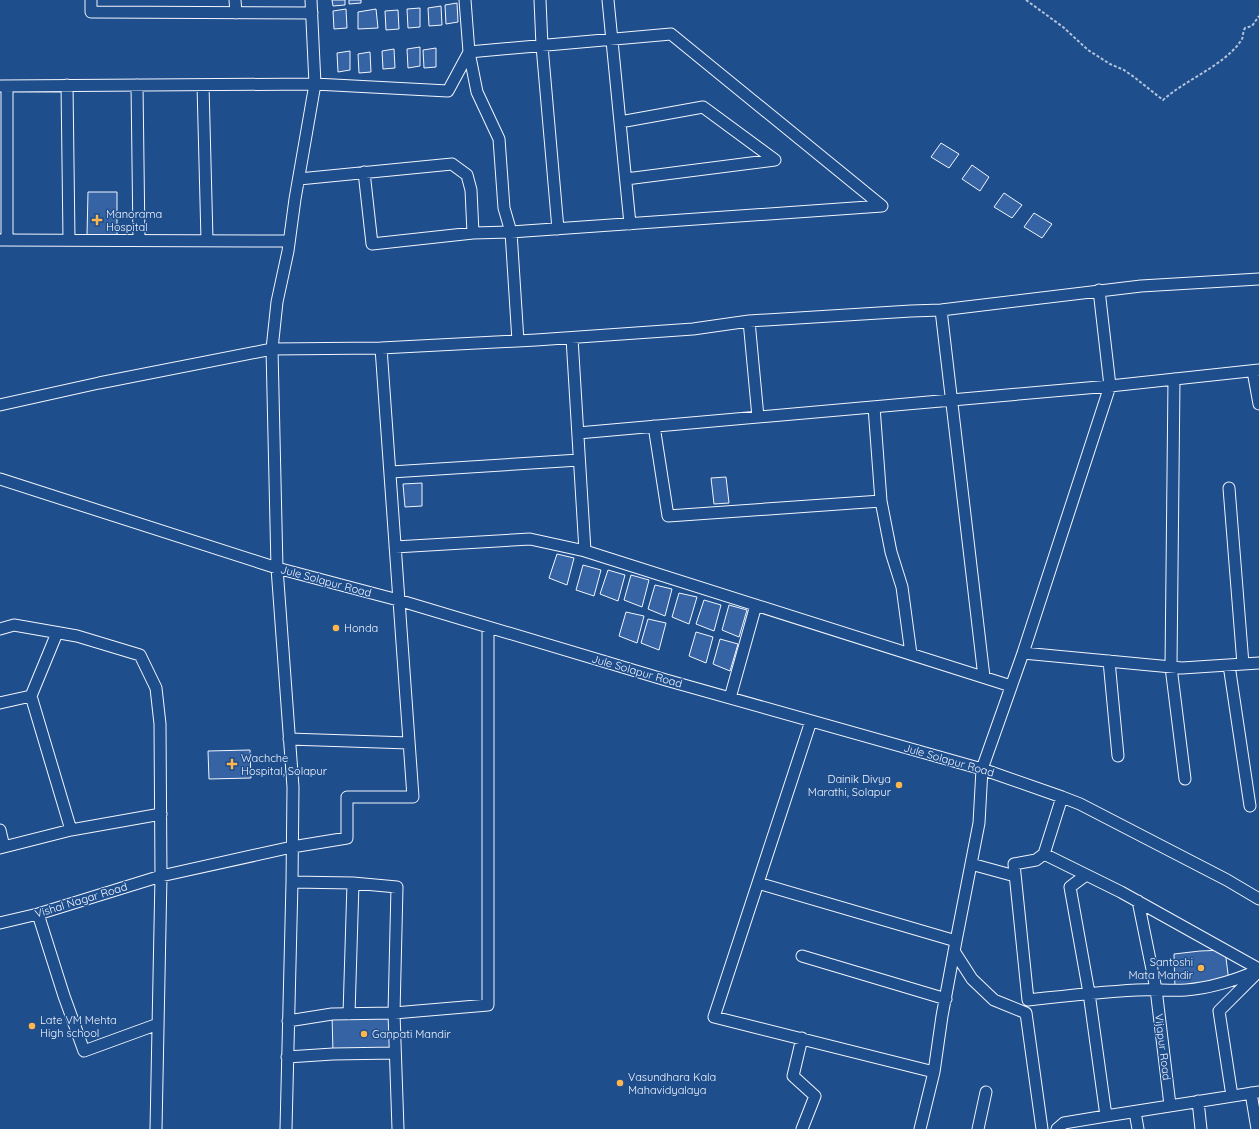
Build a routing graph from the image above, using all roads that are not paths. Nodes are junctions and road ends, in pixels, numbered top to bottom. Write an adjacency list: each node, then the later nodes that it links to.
1 (91, 0): 7 (street)
2 (235, 0): 7 (street)
3 (311, 0): 8 (street)
4 (465, 0): 11 (street)
5 (540, 0): 10 (street)
6 (608, 0): 9 (street)
7 (236, 12): 8 (street)
8 (312, 12): 12 (street)
9 (612, 40): 10 (street); 17 (street); 21 (street)
10 (542, 46): 11 (street); 22 (street)
11 (469, 52): 12 (street); 23 (street)
12 (315, 84): 15 (street); 20 (street)
13 (67, 85): 14 (street); 16 (street); 26 (street)
14 (137, 85): 15 (street); 27 (street)
15 (203, 85): 28 (street)
16 (4, 86): 25 (street)
17 (620, 122): 19 (street); 19 (street)
18 (364, 172): 20 (street); 24 (street); 24 (street)
19 (626, 178): 21 (street)
20 (299, 179): 29 (street)
21 (630, 224): 22 (street)
22 (558, 229): 23 (street)
23 (511, 232): 24 (street); 35 (street)
24 (473, 233)
25 (4, 240): 26 (street)
26 (69, 240): 27 (street)
27 (139, 240): 28 (street)
28 (207, 240): 29 (street)
29 (289, 240): 37 (street)
30 (1259, 279): 31 (street)
31 (1099, 290): 32 (street); 40 (street)
32 (941, 310): 33 (street); 41 (street)
33 (749, 321): 34 (street); 45 (street)
34 (572, 338): 35 (street); 47 (street)
35 (518, 341): 36 (street)
36 (381, 348): 37 (street); 49 (street)
37 (272, 349): 43 (street); 55 (street)
38 (1256, 371): 39 (street); 42 (street)
39 (1174, 379): 40 (street); 67 (street)
40 (1110, 386): 41 (street); 61 (street)
41 (952, 400): 44 (street); 68 (street)
42 (1259, 404)
43 (0, 405)
44 (874, 407): 45 (street); 52 (street)
45 (758, 417): 46 (street)
46 (654, 426): 47 (street); 52 (street)
47 (578, 433): 48 (street)
48 (579, 460): 49 (street); 54 (street)
49 (391, 472): 53 (street)
50 (0, 479): 55 (street, Jule Solapur Road)
51 (1229, 488): 65 (street)
52 (881, 502): 62 (street)
53 (395, 547): 54 (street); 56 (street)
54 (585, 551): 57 (street)
55 (277, 568): 56 (street, Jule Solapur Road); 74 (street)
56 (398, 600): 58 (street, Jule Solapur Road); 75 (street)
57 (756, 605): 62 (street); 71 (street)
58 (488, 627): 71 (street, Jule Solapur Road); 104 (street)
59 (0, 629): 60 (street)
60 (58, 633): 70 (street); 81 (street)
61 (1023, 652): 63 (street); 69 (street)
62 (911, 654): 68 (street)
63 (1109, 661): 67 (street); 76 (street)
64 (1259, 663): 65 (street)
65 (1243, 664): 66 (street)
66 (1229, 665): 67 (street); 80 (street)
67 (1171, 667): 78 (street)
68 (984, 677): 69 (street)
69 (1011, 686): 77 (street)
70 (31, 696): 72 (street); 83 (street)
71 (730, 698): 73 (street, Jule Solapur Road)
72 (0, 703)
73 (811, 721): 77 (street, Jule Solapur Road); 93 (street)
74 (290, 739): 75 (street); 85 (street)
75 (409, 743): 85 (street, Vishal Nagar Road)
76 (1118, 756)
77 (982, 768): 79 (street, Jule Solapur Road); 87 (street)
78 (1184, 779)
79 (1062, 797): 86 (street); 94 (street, Jule Solapur Road)
80 (1250, 806)
81 (161, 814): 83 (street); 89 (street)
82 (0, 830): 84 (street)
83 (71, 830): 84 (street)
84 (2, 847)
85 (292, 847): 89 (street, Vishal Nagar Road); 91 (street)
86 (1044, 854): 88 (street); 90 (street)
87 (971, 864): 90 (street); 98 (street)
88 (1086, 875): 95 (street); 102 (street)
89 (161, 876): 96 (street, Vishal Nagar Road); 107 (street)
90 (1015, 876): 102 (street)
91 (292, 882): 92 (street); 106 (street)
92 (353, 883): 104 (street); 105 (street)
93 (758, 883): 98 (street); 108 (street)
94 (1259, 899)
95 (1138, 901): 100 (street); 101 (street, Vijapur Road)
96 (38, 914): 97 (street, Vishal Nagar Road); 107 (street)
97 (0, 923)
98 (955, 946): 103 (street); 126 (street)
99 (802, 956): 103 (street)
100 (1259, 970): 101 (street); 114 (street)
101 (1156, 988): 102 (street); 116 (street, Vijapur Road)
102 (1089, 993): 118 (street)
103 (946, 998): 111 (street)
104 (394, 1013): 105 (street); 109 (street)
105 (349, 1014): 106 (street)
106 (288, 1021): 110 (street)
107 (158, 1024): 120 (street)
108 (802, 1038): 111 (street); 123 (street)
109 (395, 1053): 110 (street); 122 (street)
110 (287, 1057): 121 (street)
111 (934, 1072): 124 (street)
112 (986, 1092): 125 (street)
113 (1255, 1093): 114 (street); 130 (street)
114 (1232, 1096): 115 (street)
115 (1198, 1101): 116 (street); 129 (street)
116 (1170, 1105): 117 (street)
117 (1135, 1112): 118 (street); 128 (street)
118 (1106, 1116): 119 (street)
119 (1074, 1125): 127 (street)
120 (156, 1129)
121 (286, 1129)
122 (398, 1129)
123 (802, 1129)
124 (922, 1129)
125 (978, 1129)
126 (1042, 1129)
127 (1057, 1129)
128 (1138, 1129)
129 (1201, 1129)
130 (1257, 1129)

